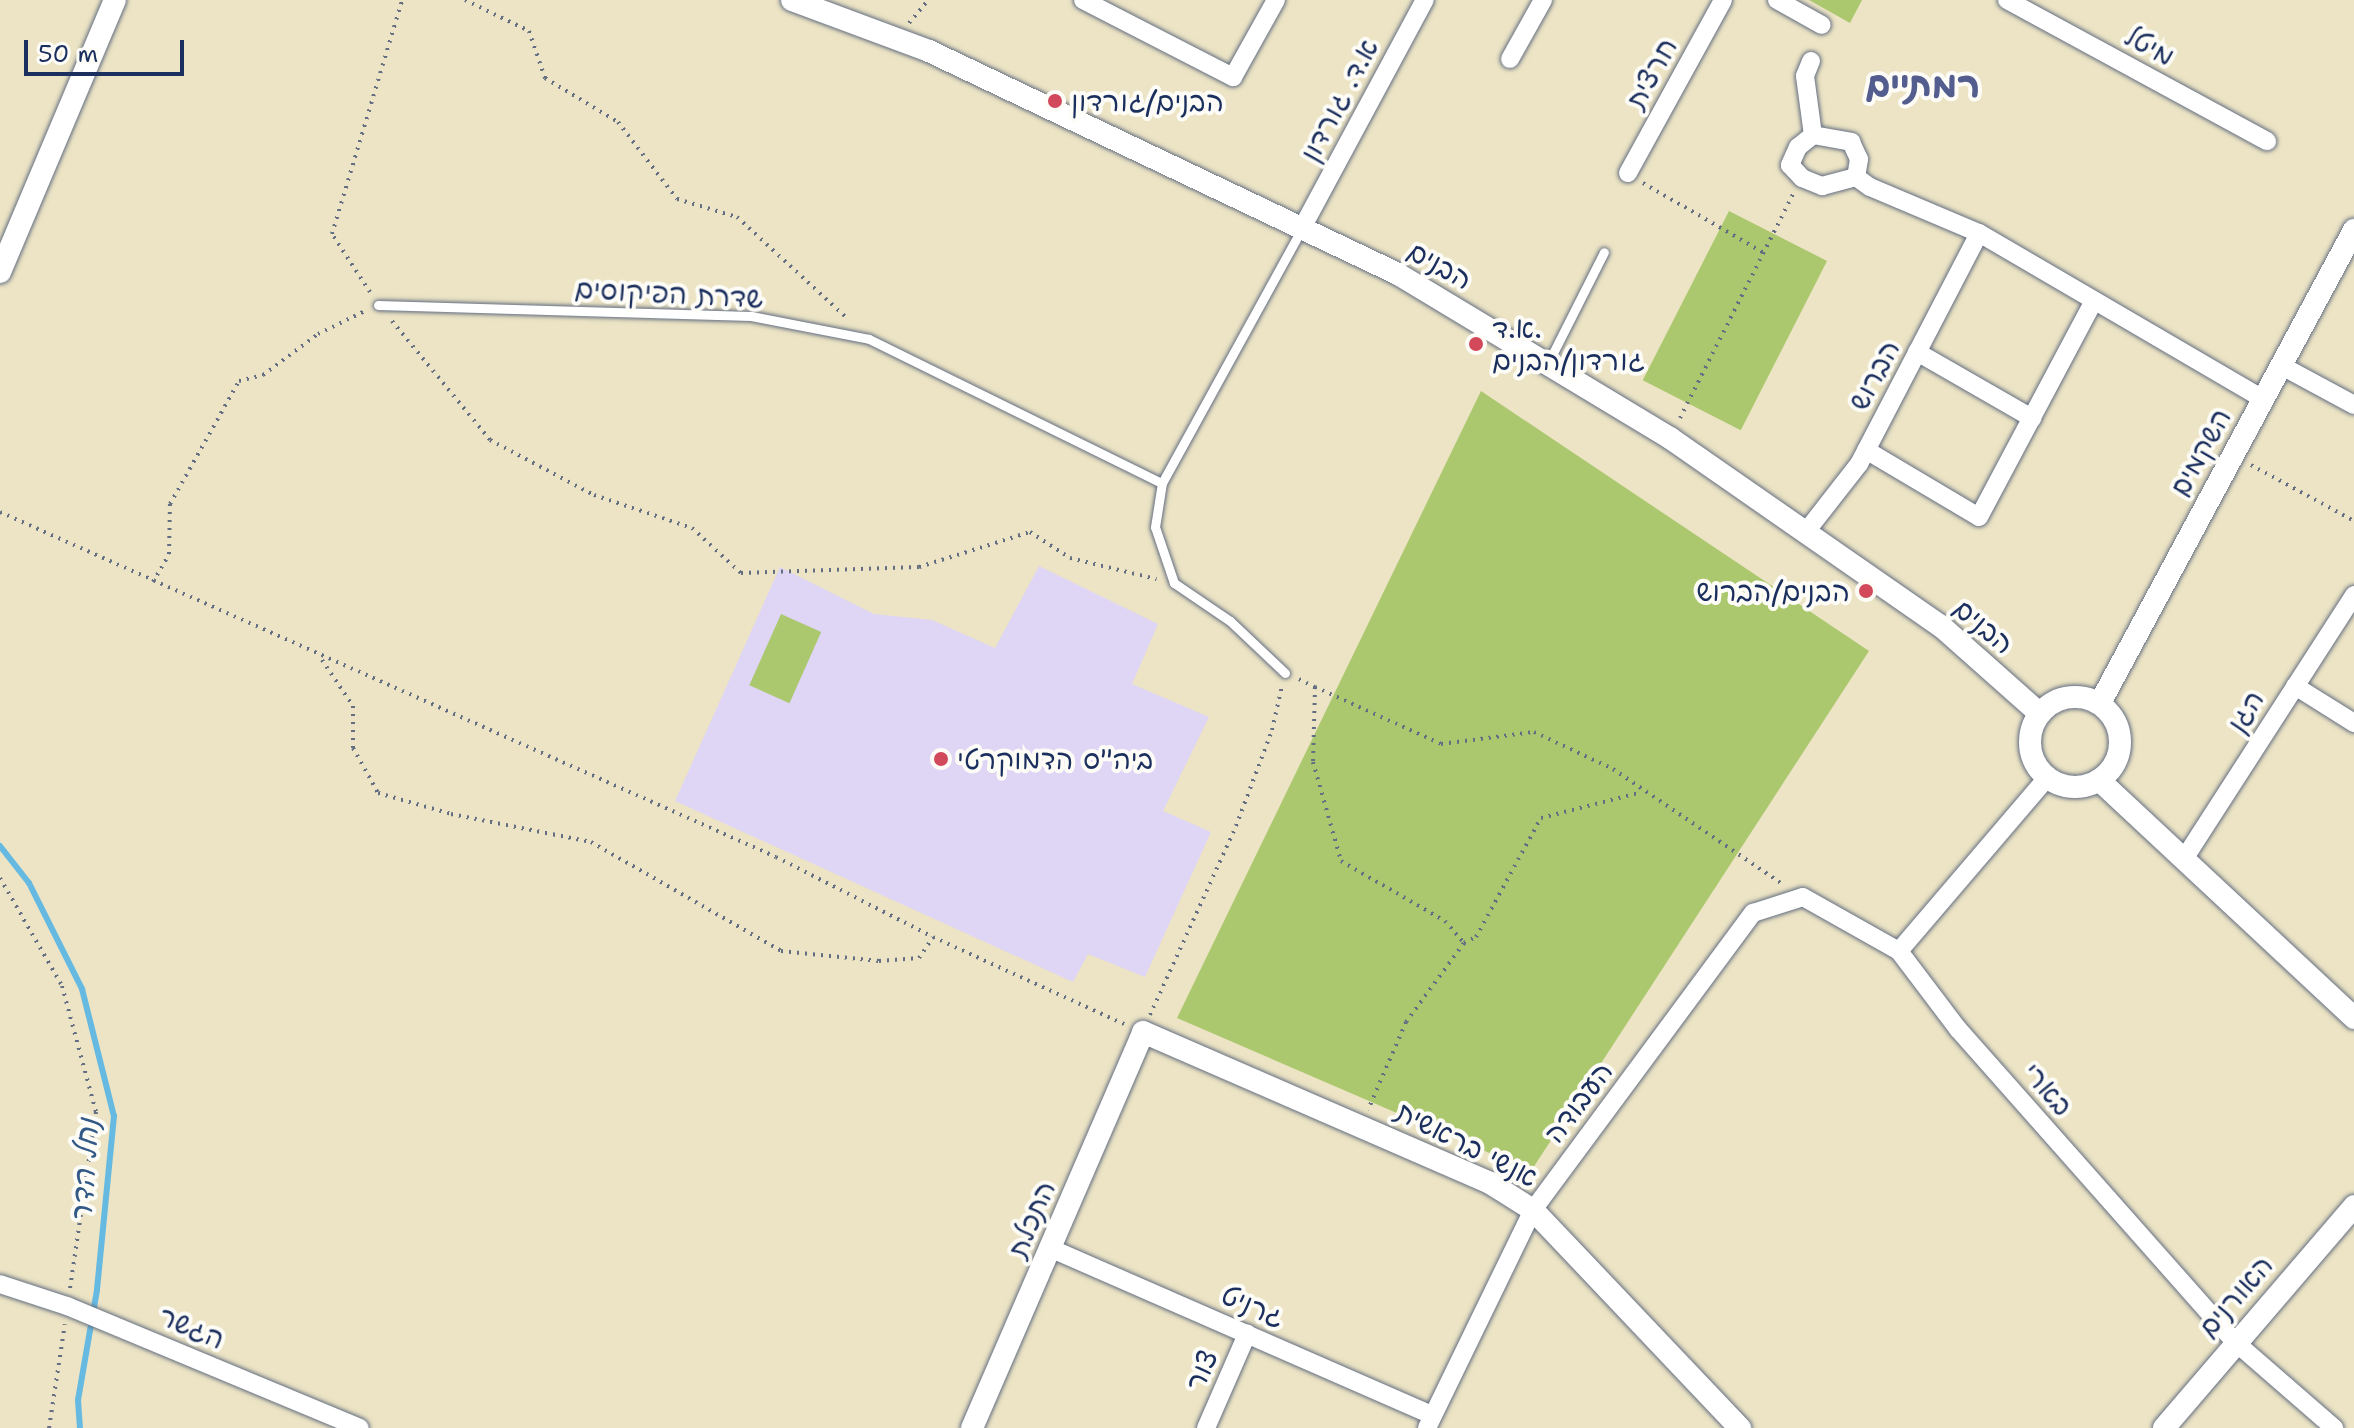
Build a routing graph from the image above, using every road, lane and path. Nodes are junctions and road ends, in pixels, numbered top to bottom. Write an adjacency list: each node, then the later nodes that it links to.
1 (115, 0): 25 (street)
2 (402, 0): 27 (path)
3 (465, 0): 28 (path)
4 (792, 0): 20 (street, הבנים)
5 (1083, 0): 6 (street)
6 (1276, 0)
7 (1425, 0): 20 (street, א.ד. גורדון)
8 (1543, 0): 13 (street)
9 (1723, 0): 17 (street, חרצית)
10 (1777, 0): 12 (street)
11 (2007, 0): 16 (street, מיטל)
12 (1822, 25)
13 (1510, 59)
14 (1811, 61): 15 (street)
15 (1813, 135): 18 (street); 19 (street)
16 (2267, 141)
17 (1628, 173): 24 (path)
18 (1856, 177): 19 (street); 22 (street)
19 (1802, 178): 24 (path)
20 (1302, 228): 30 (street, הבנים); 38 (lane)
21 (2354, 230): 31 (street, השקמים)
22 (1979, 233): 26 (street); 29 (street, הברוש)
23 (1604, 252): 30 (lane)
24 (1764, 253): 35 (path)
25 (0, 272)
26 (2093, 303): 32 (street); 34 (street)
27 (378, 305): 28 (lane, שדרת הפיקוסים); 42 (path); 43 (path)
28 (869, 339): 38 (lane, שדרת הפיקוסים)
29 (1917, 352): 34 (street); 36 (street, הברוש)
30 (1548, 363): 35 (street, הבנים)
31 (2282, 366): 32 (street, השקמים); 33 (street)
32 (2263, 399): 37 (street, השקמים)
33 (2354, 405)
34 (2032, 418): 36 (street)
35 (1670, 438): 41 (street, הבנים)
36 (1866, 450): 41 (street, הברוש)
37 (2231, 454): 40 (path); 49 (street, השקמים)
38 (1162, 483): 43 (lane)
39 (0, 512): 42 (path)
40 (2354, 521)
41 (1805, 533): 50 (street, הבנים)
42 (153, 582): 45 (path)
43 (1174, 583): 46 (lane)
44 (2354, 595): 47 (street, הגן)
45 (321, 658): 58 (path); 58 (path)
46 (1285, 673): 48 (path); 62 (path)
47 (2295, 686): 51 (street); 55 (street, הגן)
48 (1315, 687): 54 (path); 59 (path)
49 (2100, 703): 50 (street); 53 (street)
50 (2039, 713): 52 (street)
51 (2354, 723)
52 (2047, 778): 53 (street); 60 (street)
53 (2099, 780): 55 (street)
54 (1642, 792): 57 (path); 59 (path)
55 (2184, 859): 61 (street)
56 (0, 878): 68 (path)
57 (1803, 897): 60 (street, בארי); 65 (street, העבודה)
58 (933, 937): 62 (path)
59 (1464, 943): 63 (path)
60 (1899, 951): 70 (street, בארי)
61 (2354, 1018)
62 (1143, 1032): 63 (street, אנשי בראשית); 66 (street, התכלת)
63 (1362, 1126): 65 (street, אנשי בראשית)
64 (2354, 1206): 70 (street, האורנים)
65 (1533, 1210): 71 (street, העבודה); 76 (street, אנשי בראשית)
66 (1052, 1249): 69 (street, גרניט); 74 (street, התכלת)
67 (0, 1284): 68 (street, הגשר)
68 (67, 1306): 72 (path); 73 (street, הגשר)
69 (1247, 1334): 71 (street, גרניט); 75 (street, צור)
70 (2234, 1341): 77 (street, האורנים); 78 (street, בארי)
71 (1429, 1421)
72 (49, 1428)
73 (360, 1428)
74 (972, 1428)
75 (1206, 1428)
76 (1740, 1428)
77 (2164, 1428)
78 (2334, 1428)

